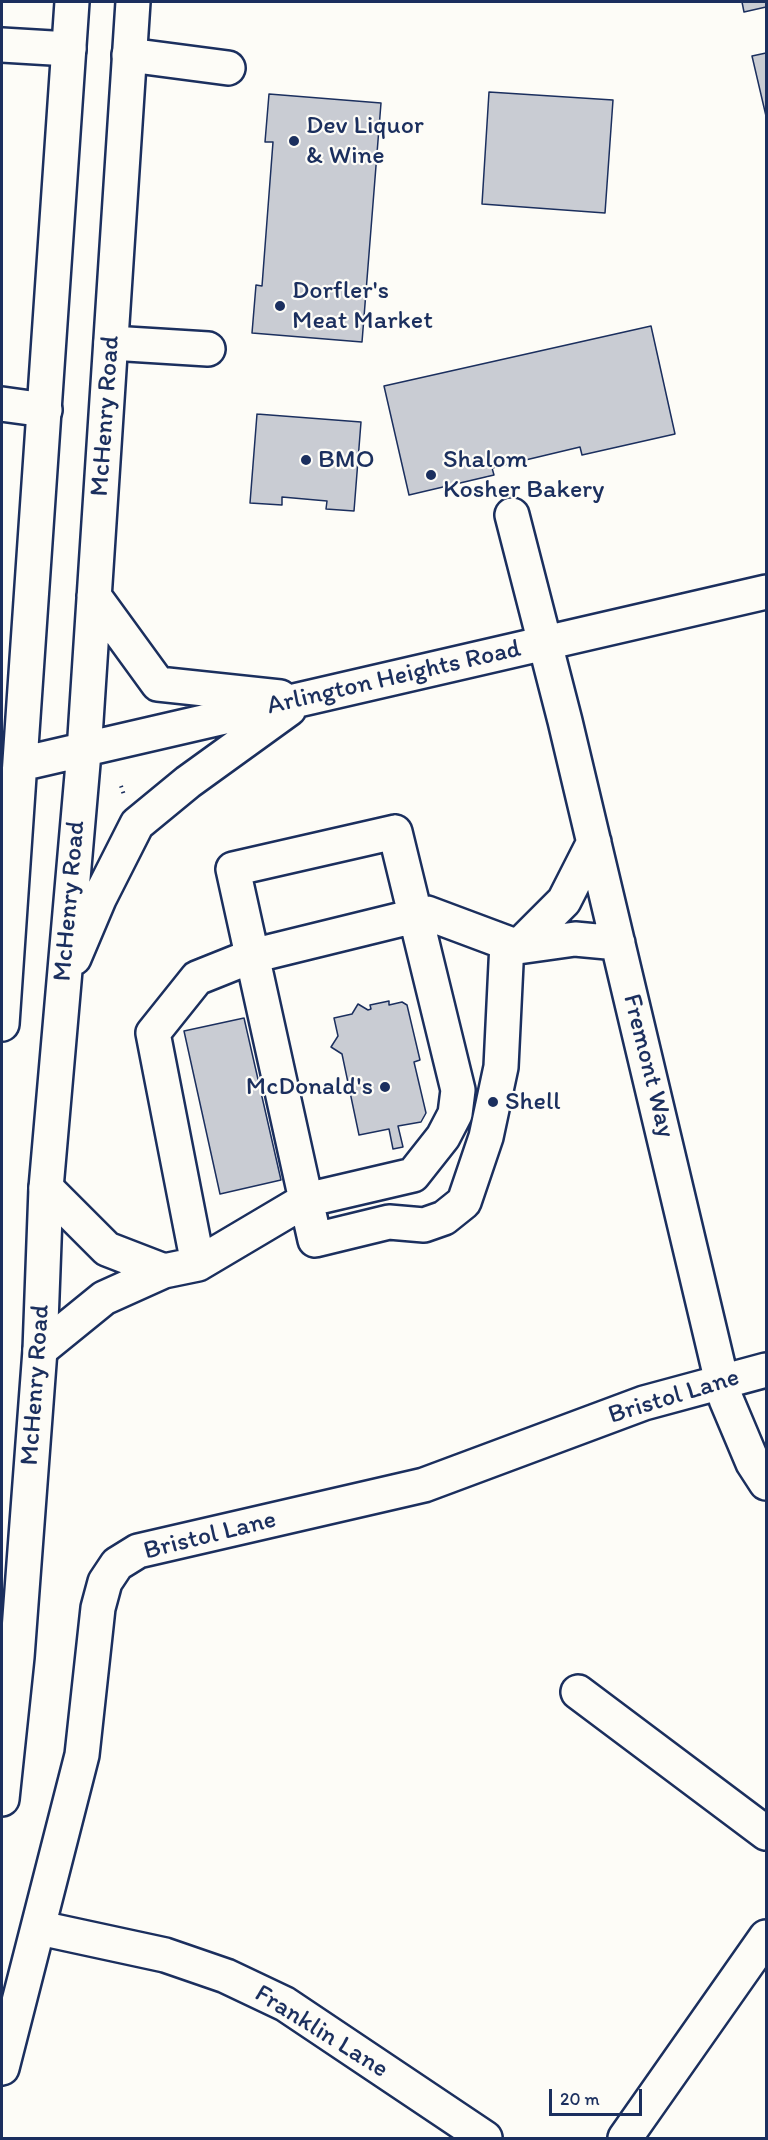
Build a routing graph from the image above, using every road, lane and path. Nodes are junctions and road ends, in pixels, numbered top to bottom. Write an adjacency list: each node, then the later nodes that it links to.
1 (72, 2): 4 (main road)
2 (133, 2): 5 (main road, McHenry Road)
3 (2, 45): 4 (main road)
4 (69, 49): 10 (main road)
5 (129, 55): 6 (main road); 7 (main road, McHenry Road)
6 (228, 68)
7 (111, 343): 8 (main road); 13 (main road, McHenry Road)
8 (207, 349)
9 (2, 404): 10 (main road)
10 (45, 410): 17 (main road)
11 (512, 515): 14 (main road, Fremont Way)
12 (766, 592): 14 (main road, Arlington Heights Road)
13 (94, 596): 15 (main road); 16 (main road, McHenry Road)
14 (545, 642): 15 (main road, Arlington Heights Road); 18 (main road, Fremont Way)
15 (303, 699): 16 (main road, Arlington Heights Road); 23 (main road)
16 (84, 752): 17 (main road, Arlington Heights Road); 23 (main road, McHenry Road)
17 (11, 766): 24 (main road)
18 (594, 842): 20 (main road, Fremont Way); 21 (main road)
19 (415, 916): 21 (main road); 22 (main road); 22 (main road); 26 (main road)
20 (618, 943): 21 (main road); 31 (main road, Fremont Way)
21 (513, 945): 26 (main road)
22 (252, 956): 26 (main road); 27 (main road)
23 (62, 984): 25 (main road, McHenry Road)
24 (2, 1024)
25 (46, 1188): 28 (main road); 29 (main road, McHenry Road)
26 (306, 1200): 27 (main road)
27 (198, 1264): 28 (main road)
28 (164, 1271): 29 (main road)
29 (40, 1350): 34 (main road, McHenry Road)
30 (766, 1370): 31 (main road, Bristol Lane)
31 (723, 1380): 32 (main road, Fremont Way); 36 (main road, Bristol Lane)
32 (766, 1484)
33 (578, 1692): 35 (main road)
34 (2, 1799)
35 (766, 1833)
36 (40, 1928): 38 (main road, Bristol Lane); 39 (main road, Franklin Lane)
37 (766, 1937): 40 (main road)
38 (2, 2068)
39 (485, 2139)
40 (625, 2139)

